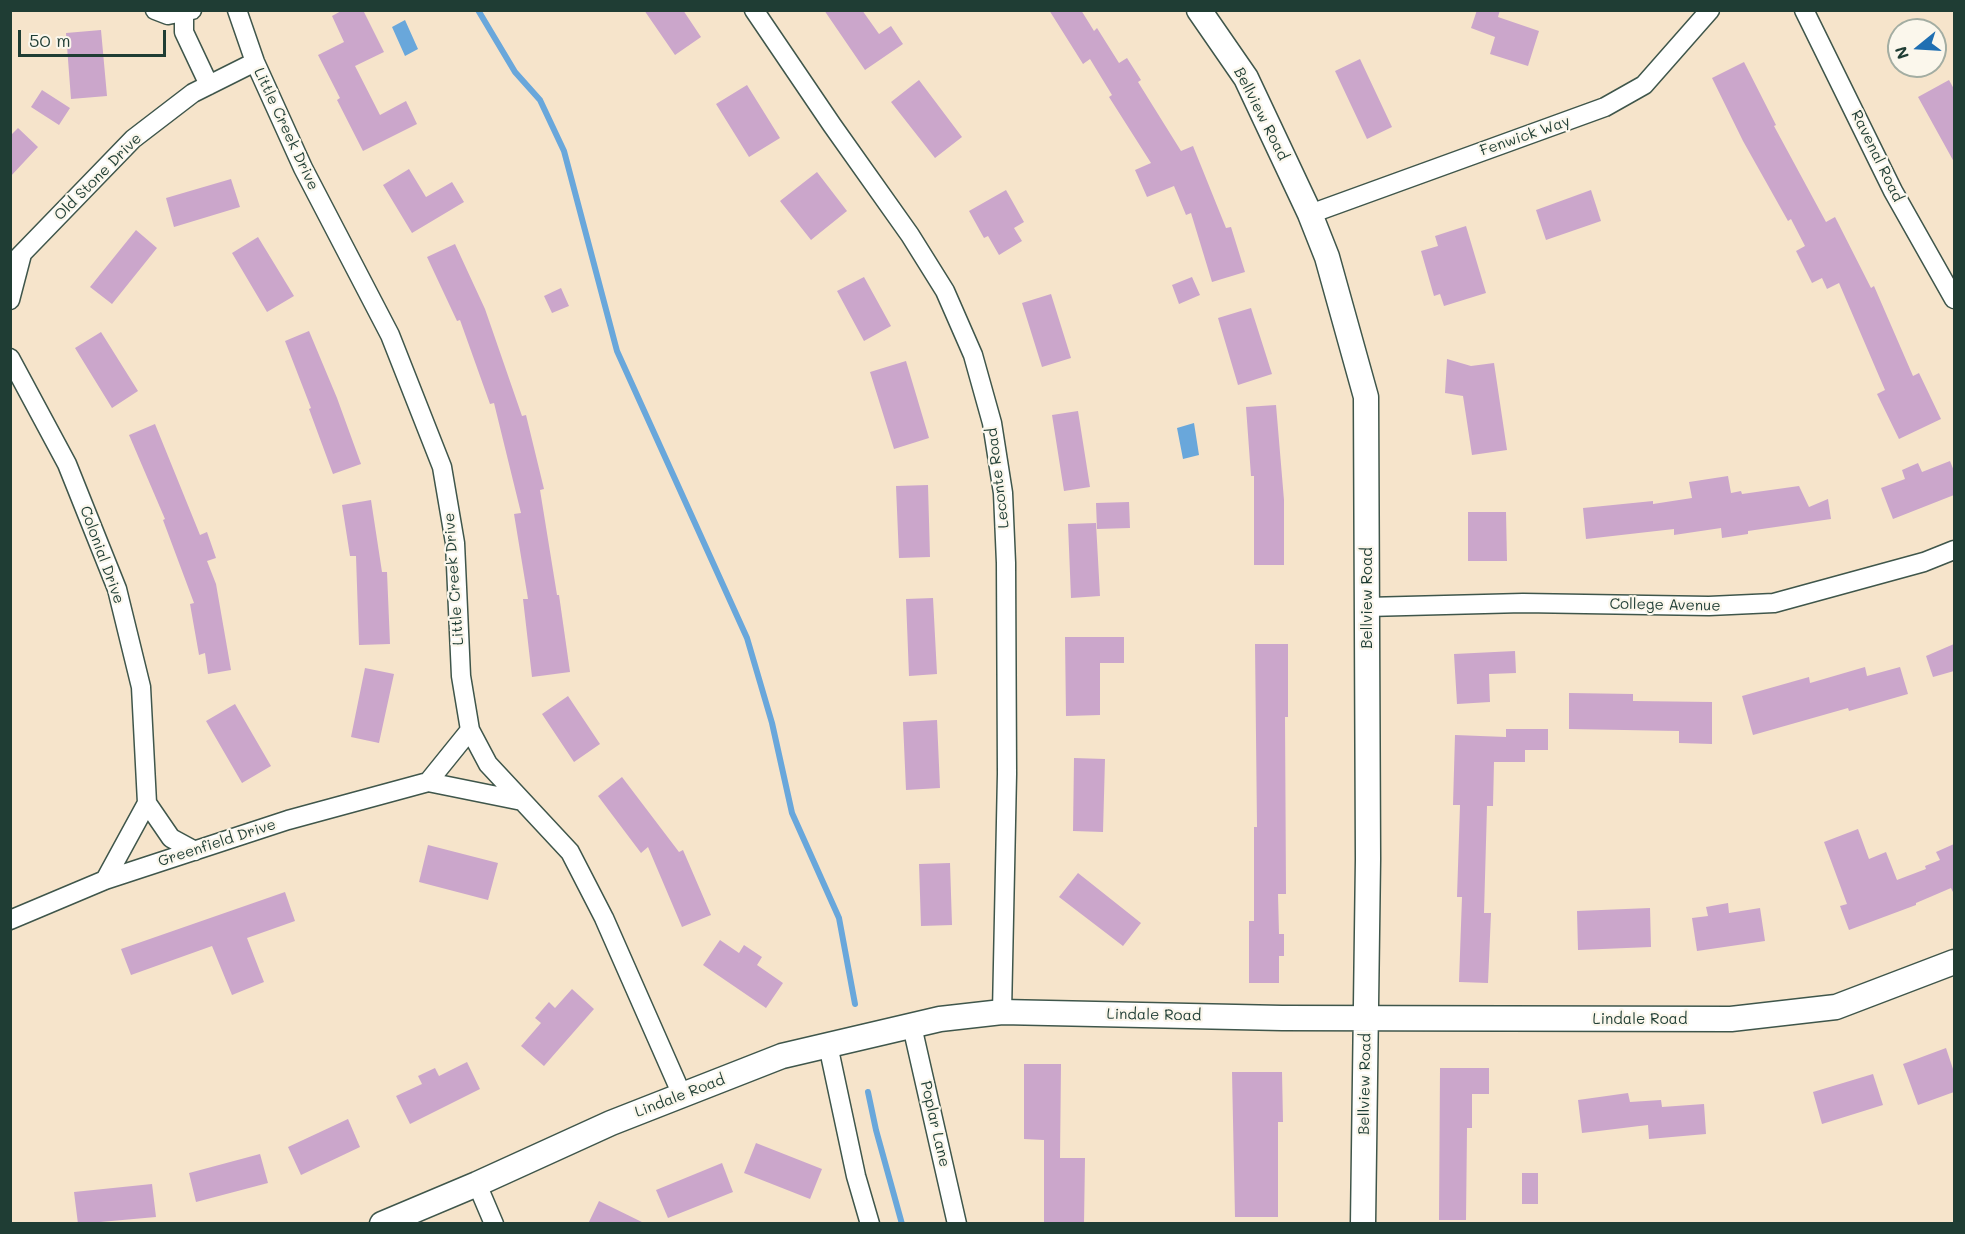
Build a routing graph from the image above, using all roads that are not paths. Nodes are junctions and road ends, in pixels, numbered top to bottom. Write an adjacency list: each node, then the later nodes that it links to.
1 (155, 10): 7 (street)
2 (237, 10): 8 (street, Little Creek Drive)
3 (754, 10): 25 (street, Leconte Road)
4 (1199, 10): 10 (street, Bellview Road)
5 (1710, 10): 10 (street, Fenwick Way)
6 (1804, 10): 12 (street, Ravenal Road)
7 (188, 12): 9 (street)
8 (255, 62): 9 (street, Old Stone Drive); 17 (street, Little Creek Drive)
9 (209, 85): 11 (street, Old Stone Drive)
10 (1310, 214): 16 (street, Bellview Road)
11 (16, 260): 13 (street)
12 (1954, 299)
13 (10, 300)
14 (10, 358): 20 (street, Colonial Drive)
15 (1954, 550): 16 (street, College Avenue)
16 (1367, 607): 26 (street, Bellview Road)
17 (470, 730): 18 (street); 19 (street, Little Creek Drive)
18 (428, 782): 19 (street, Greenfield Drive); 21 (street, Greenfield Drive)
19 (522, 801): 29 (street, Little Creek Drive)
20 (147, 803): 21 (street); 22 (street)
21 (195, 851): 22 (street, Greenfield Drive)
22 (105, 880): 23 (street, Greenfield Drive)
23 (10, 920)
24 (1954, 962): 26 (street, Lindale Road)
25 (1002, 1012): 26 (street, Lindale Road); 27 (street, Lindale Road)
26 (1366, 1018): 35 (street, Bellview Road)
27 (912, 1026): 28 (street, Lindale Road); 34 (street, Poplar Lane)
28 (828, 1045): 29 (street, Lindale Road); 33 (street)
29 (682, 1095): 30 (street, Lindale Road)
30 (477, 1184): 31 (street, Lindale Road); 32 (street)
31 (382, 1224)
32 (494, 1224)
33 (870, 1224)
34 (957, 1224)
35 (1363, 1224)

